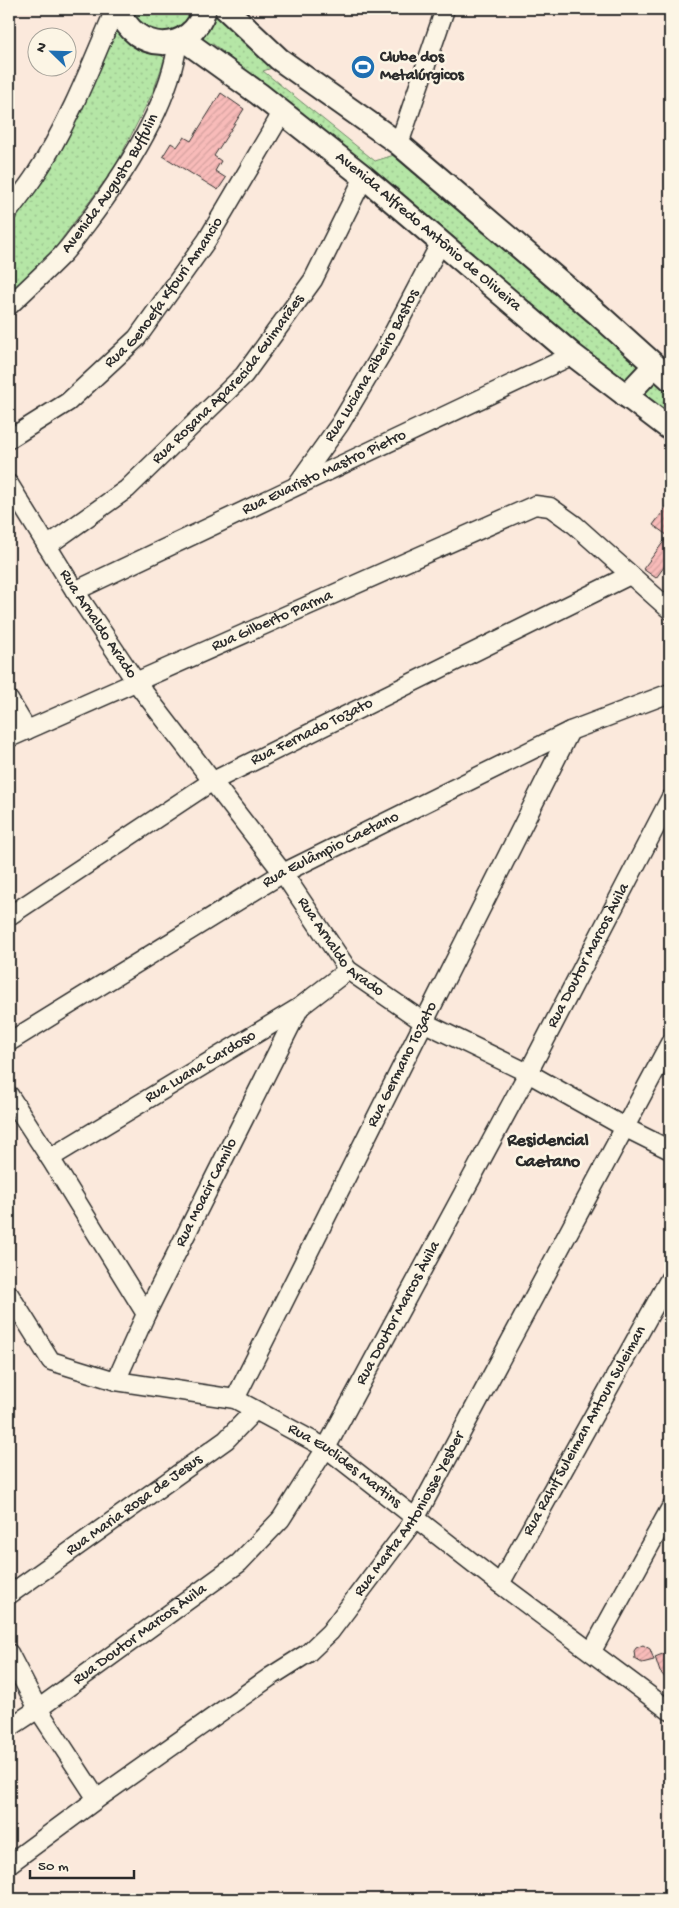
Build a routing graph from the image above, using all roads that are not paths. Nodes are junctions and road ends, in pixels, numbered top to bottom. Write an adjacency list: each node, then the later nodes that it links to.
1 (117, 9): 5 (main road); 9 (street)
2 (205, 9): 5 (main road)
3 (226, 9): 7 (main road)
4 (445, 9): 7 (street)
5 (182, 38): 6 (main road, Avenida Alfredo Antônio de Oliveira); 11 (street, Avenida Augusto Buffulin)
6 (282, 113): 8 (main road, Avenida Alfredo Antônio de Oliveira); 16 (street, Rua Genoefa Kfouri Amancio)
7 (399, 144): 13 (main road)
8 (364, 177): 10 (main road, Avenida Alfredo Antônio de Oliveira); 19 (street, Rua Rosana Aparecida Guimarães)
9 (9, 211)
10 (440, 242): 12 (main road, Avenida Alfredo Antônio de Oliveira); 18 (street, Rua Luciana Ribeiro Bastos)
11 (9, 306)
12 (573, 355): 14 (main road, Avenida Alfredo Antônio de Oliveira); 18 (street, Rua Evaristo Mastro Pietro)
13 (662, 372): 14 (main road)
14 (626, 396): 15 (main road, Avenida Alfredo Antônio de Oliveira)
15 (670, 430)
16 (9, 439)
17 (9, 484): 19 (street, Rua Arnaldo Arado)
18 (296, 486): 21 (street, Rua Evaristo Mastro Pietro)
19 (47, 546): 21 (street, Rua Arnaldo Arado)
20 (630, 575): 22 (street); 23 (street, Rua Gilberto Parma); 29 (street, Rua Fernado Tozato)
21 (75, 592): 23 (street, Rua Arnaldo Arado)
22 (670, 610)
23 (136, 682): 26 (street, Rua Gilberto Parma); 29 (street, Rua Arnaldo Arado)
24 (670, 693): 27 (street, Rua Eulâmpio Caetano)
25 (9, 700): 26 (street)
26 (27, 730): 28 (street, Rua Gilberto Parma)
27 (570, 731): 31 (street, Rua Eulâmpio Caetano); 35 (street, Rua Germano Tozato)
28 (9, 738)
29 (211, 782): 31 (street, Rua Arnaldo Arado); 32 (street, Rua Fernado Tozato)
30 (670, 799): 38 (street, Rua Doutor Marcos Àvila)
31 (283, 873): 33 (street, Rua Arnaldo Arado); 36 (street, Rua Eulâmpio Caetano)
32 (9, 916)
33 (348, 970): 34 (street, Rua Luana Cardoso); 35 (street, Rua Arnaldo Arado)
34 (300, 1007): 42 (street, Rua Luana Cardoso); 45 (street, Rua Moacir Camilo)
35 (425, 1023): 38 (street, Rua Arnaldo Arado); 47 (street, Rua Germano Tozato)
36 (9, 1042)
37 (670, 1043): 40 (street, Rua Marta Antoniosse Yesber)
38 (528, 1073): 40 (street, Rua Arnaldo Arado); 49 (street, Rua Doutor Marcos Àvila)
39 (9, 1095): 42 (street)
40 (626, 1128): 41 (street, Rua Arnaldo Arado); 51 (street, Rua Marta Antoniosse Yesber)
41 (670, 1150)
42 (50, 1158): 45 (street)
43 (670, 1278): 52 (street, Rua Rahif Suleiman Antoun Suleiman)
44 (9, 1294): 46 (street, Rua Euclides Martins)
45 (146, 1314): 46 (street, Rua Moacir Camilo)
46 (116, 1381): 47 (street, Rua Euclides Martins)
47 (235, 1399): 48 (street, Rua Euclides Martins)
48 (255, 1410): 49 (street, Rua Euclides Martins); 53 (street, Rua Maria Rosa de Jesus)
49 (326, 1448): 51 (street, Rua Euclides Martins); 56 (street, Rua Doutor Marcos Àvila)
50 (670, 1509): 54 (street)
51 (415, 1519): 52 (street, Rua Euclides Martins); 59 (street, Rua Marta Antoniosse Yesber)
52 (500, 1584): 54 (street, Rua Euclides Martins)
53 (9, 1595)
54 (592, 1651): 57 (street, Rua Euclides Martins)
55 (9, 1653): 56 (street)
56 (38, 1709): 58 (street, Rua Doutor Marcos Àvila); 59 (street)
57 (670, 1711)
58 (9, 1728)
59 (97, 1799): 60 (street, Rua Marta Antoniosse Yesber)
60 (9, 1864)

